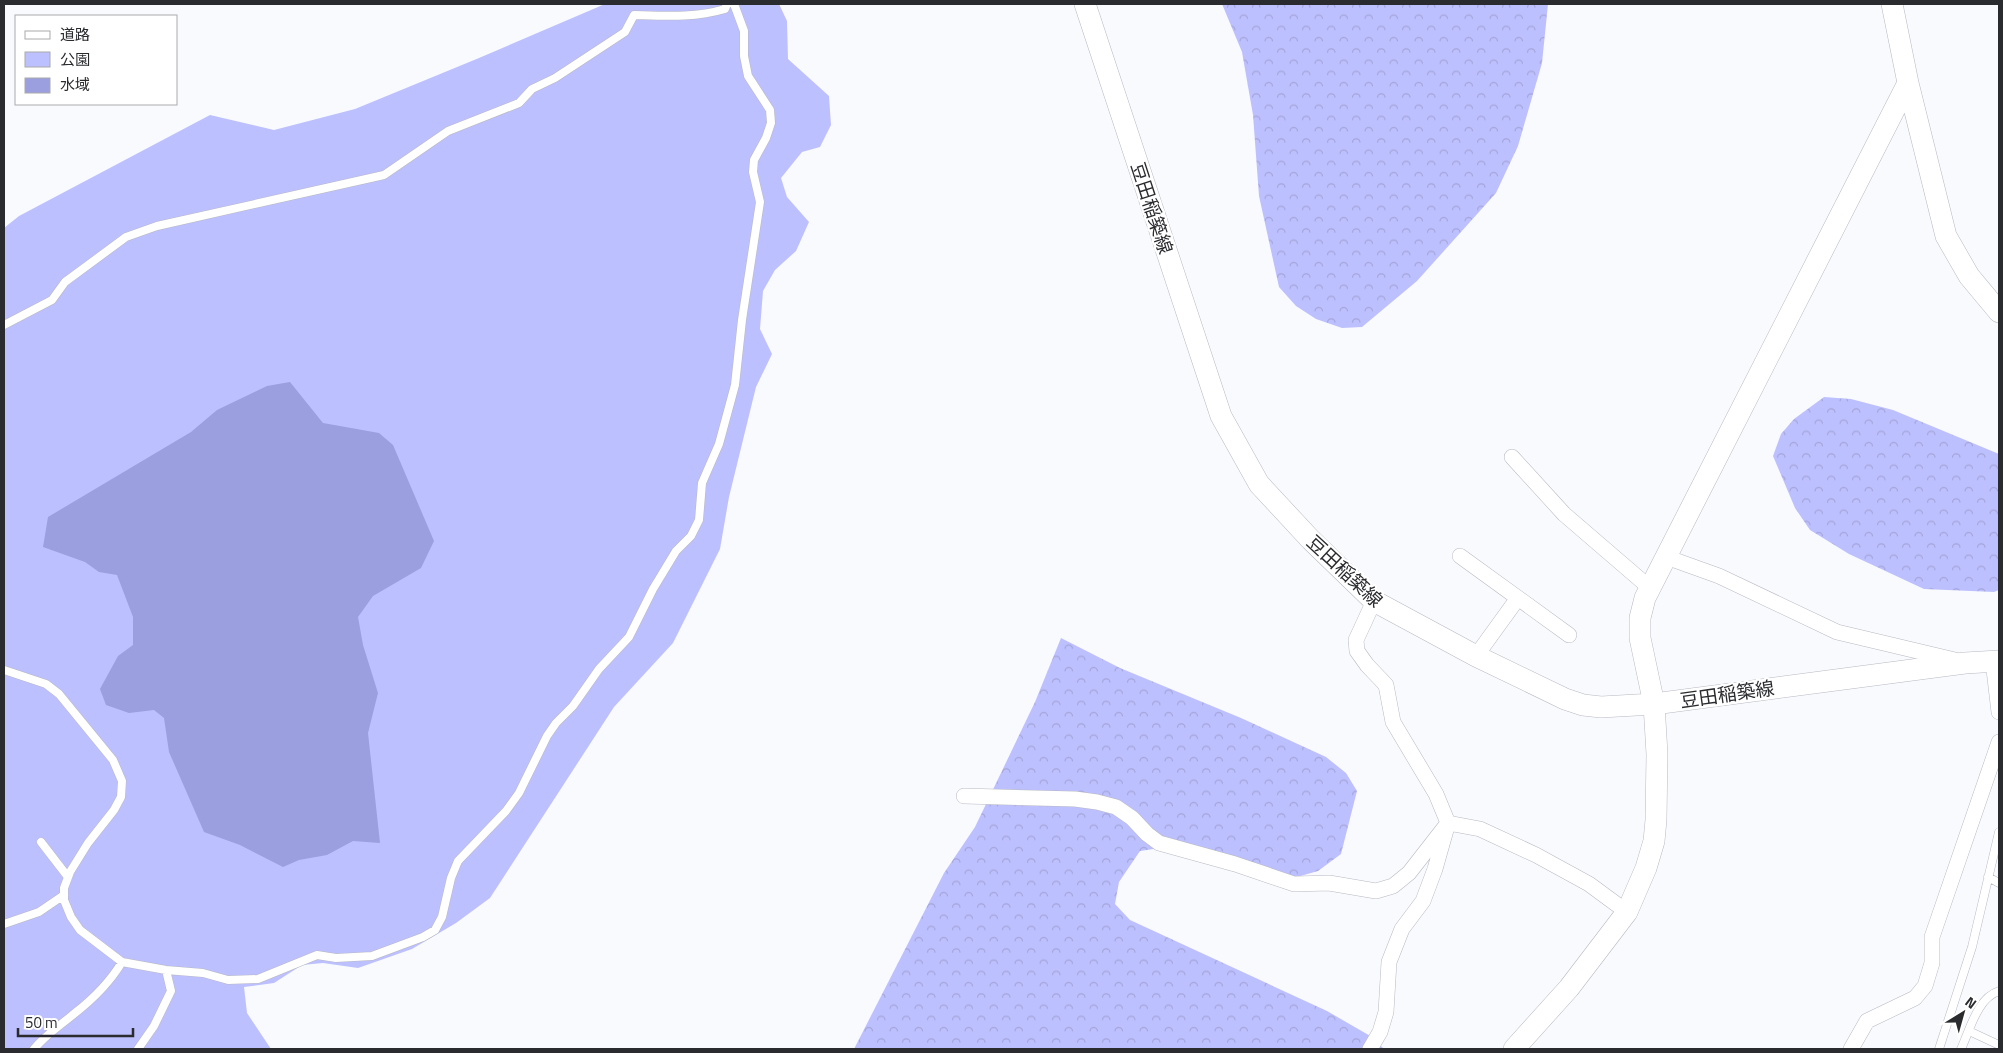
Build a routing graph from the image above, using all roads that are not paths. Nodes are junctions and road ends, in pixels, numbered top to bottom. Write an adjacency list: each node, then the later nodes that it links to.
1 (727, 4): 7 (lane)
2 (734, 4): 33 (lane)
3 (1085, 4): 13 (street, 豆田稲築線)
4 (1892, 4): 5 (street)
5 (1908, 83): 6 (street); 10 (street)
6 (1999, 312)
7 (4, 325)
8 (1512, 457): 11 (street)
9 (1460, 556): 12 (street)
10 (1666, 558): 11 (street); 17 (street)
11 (1650, 588): 19 (street)
12 (1518, 598): 14 (street); 15 (street)
13 (1374, 601): 15 (street, 豆田稲築線); 23 (street)
14 (1569, 635)
15 (1476, 656): 19 (street, 豆田稲築線)
16 (1996, 661): 17 (street, 豆田稲築線); 20 (street)
17 (1965, 663): 19 (street, 豆田稲築線)
18 (4, 670): 26 (lane)
19 (1654, 704): 30 (street)
20 (1999, 712)
21 (1999, 742): 41 (street)
22 (964, 796): 23 (street)
23 (1448, 823): 30 (street); 39 (street)
24 (1999, 832): 27 (lane)
25 (42, 842): 26 (lane)
26 (68, 877): 29 (lane)
27 (1988, 877): 28 (lane); 42 (lane)
28 (1999, 884)
29 (64, 895): 31 (lane); 32 (lane)
30 (1627, 912): 40 (street)
31 (4, 924)
32 (122, 962): 33 (lane); 37 (lane)
33 (166, 970): 38 (lane)
34 (1999, 991): 35 (lane)
35 (1969, 1031): 36 (lane); 43 (lane)
36 (1999, 1045)
37 (34, 1049)
38 (138, 1049)
39 (1370, 1049)
40 (1514, 1049)
41 (1851, 1049)
42 (1939, 1049)
43 (1961, 1049)

